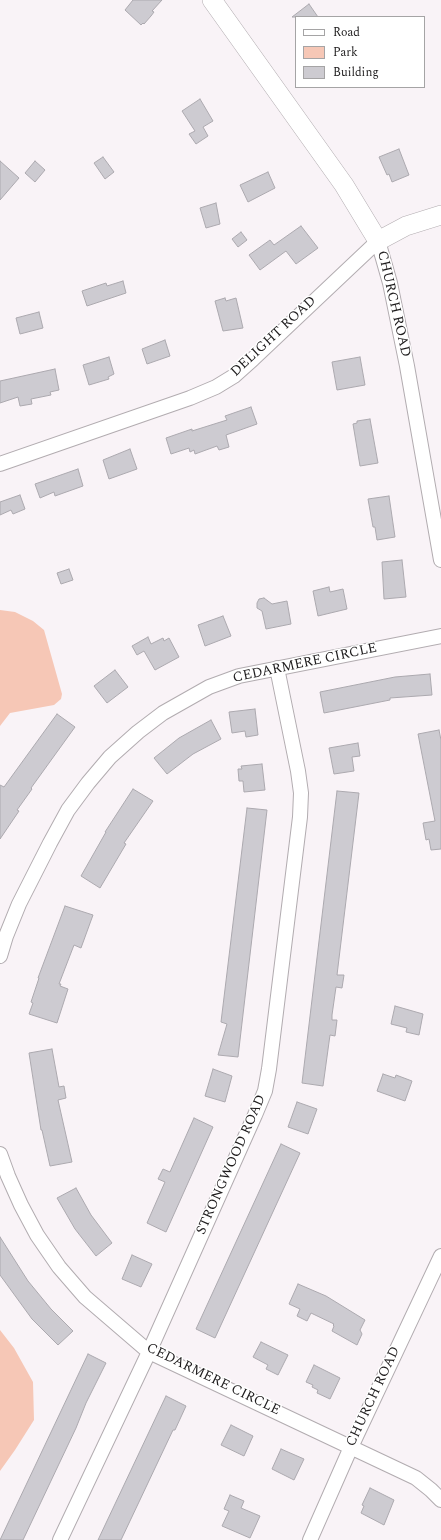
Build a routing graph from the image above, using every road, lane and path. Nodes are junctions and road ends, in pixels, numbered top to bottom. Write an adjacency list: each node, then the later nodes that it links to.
1 (212, 0): 3 (street, CHURCH ROAD)
2 (441, 215): 3 (street, DELIGHT ROAD)
3 (378, 240): 4 (street, DELIGHT ROAD); 5 (street, CHURCH ROAD)
4 (0, 464)
5 (441, 560)
6 (441, 636): 7 (street, CEDARMERE CIRCLE)
7 (277, 668): 8 (street, CEDARMERE CIRCLE); 11 (street, STRONGWOOD ROAD)
8 (0, 956)
9 (0, 1154): 11 (street, CEDARMERE CIRCLE)
10 (441, 1256): 12 (street, CHURCH ROAD)
11 (149, 1352): 12 (street, CEDARMERE CIRCLE); 14 (street, STRONGWOOD ROAD)
12 (351, 1447): 13 (street, CEDARMERE CIRCLE); 15 (street, CHURCH ROAD)
13 (441, 1500)
14 (60, 1540)
15 (310, 1540)

